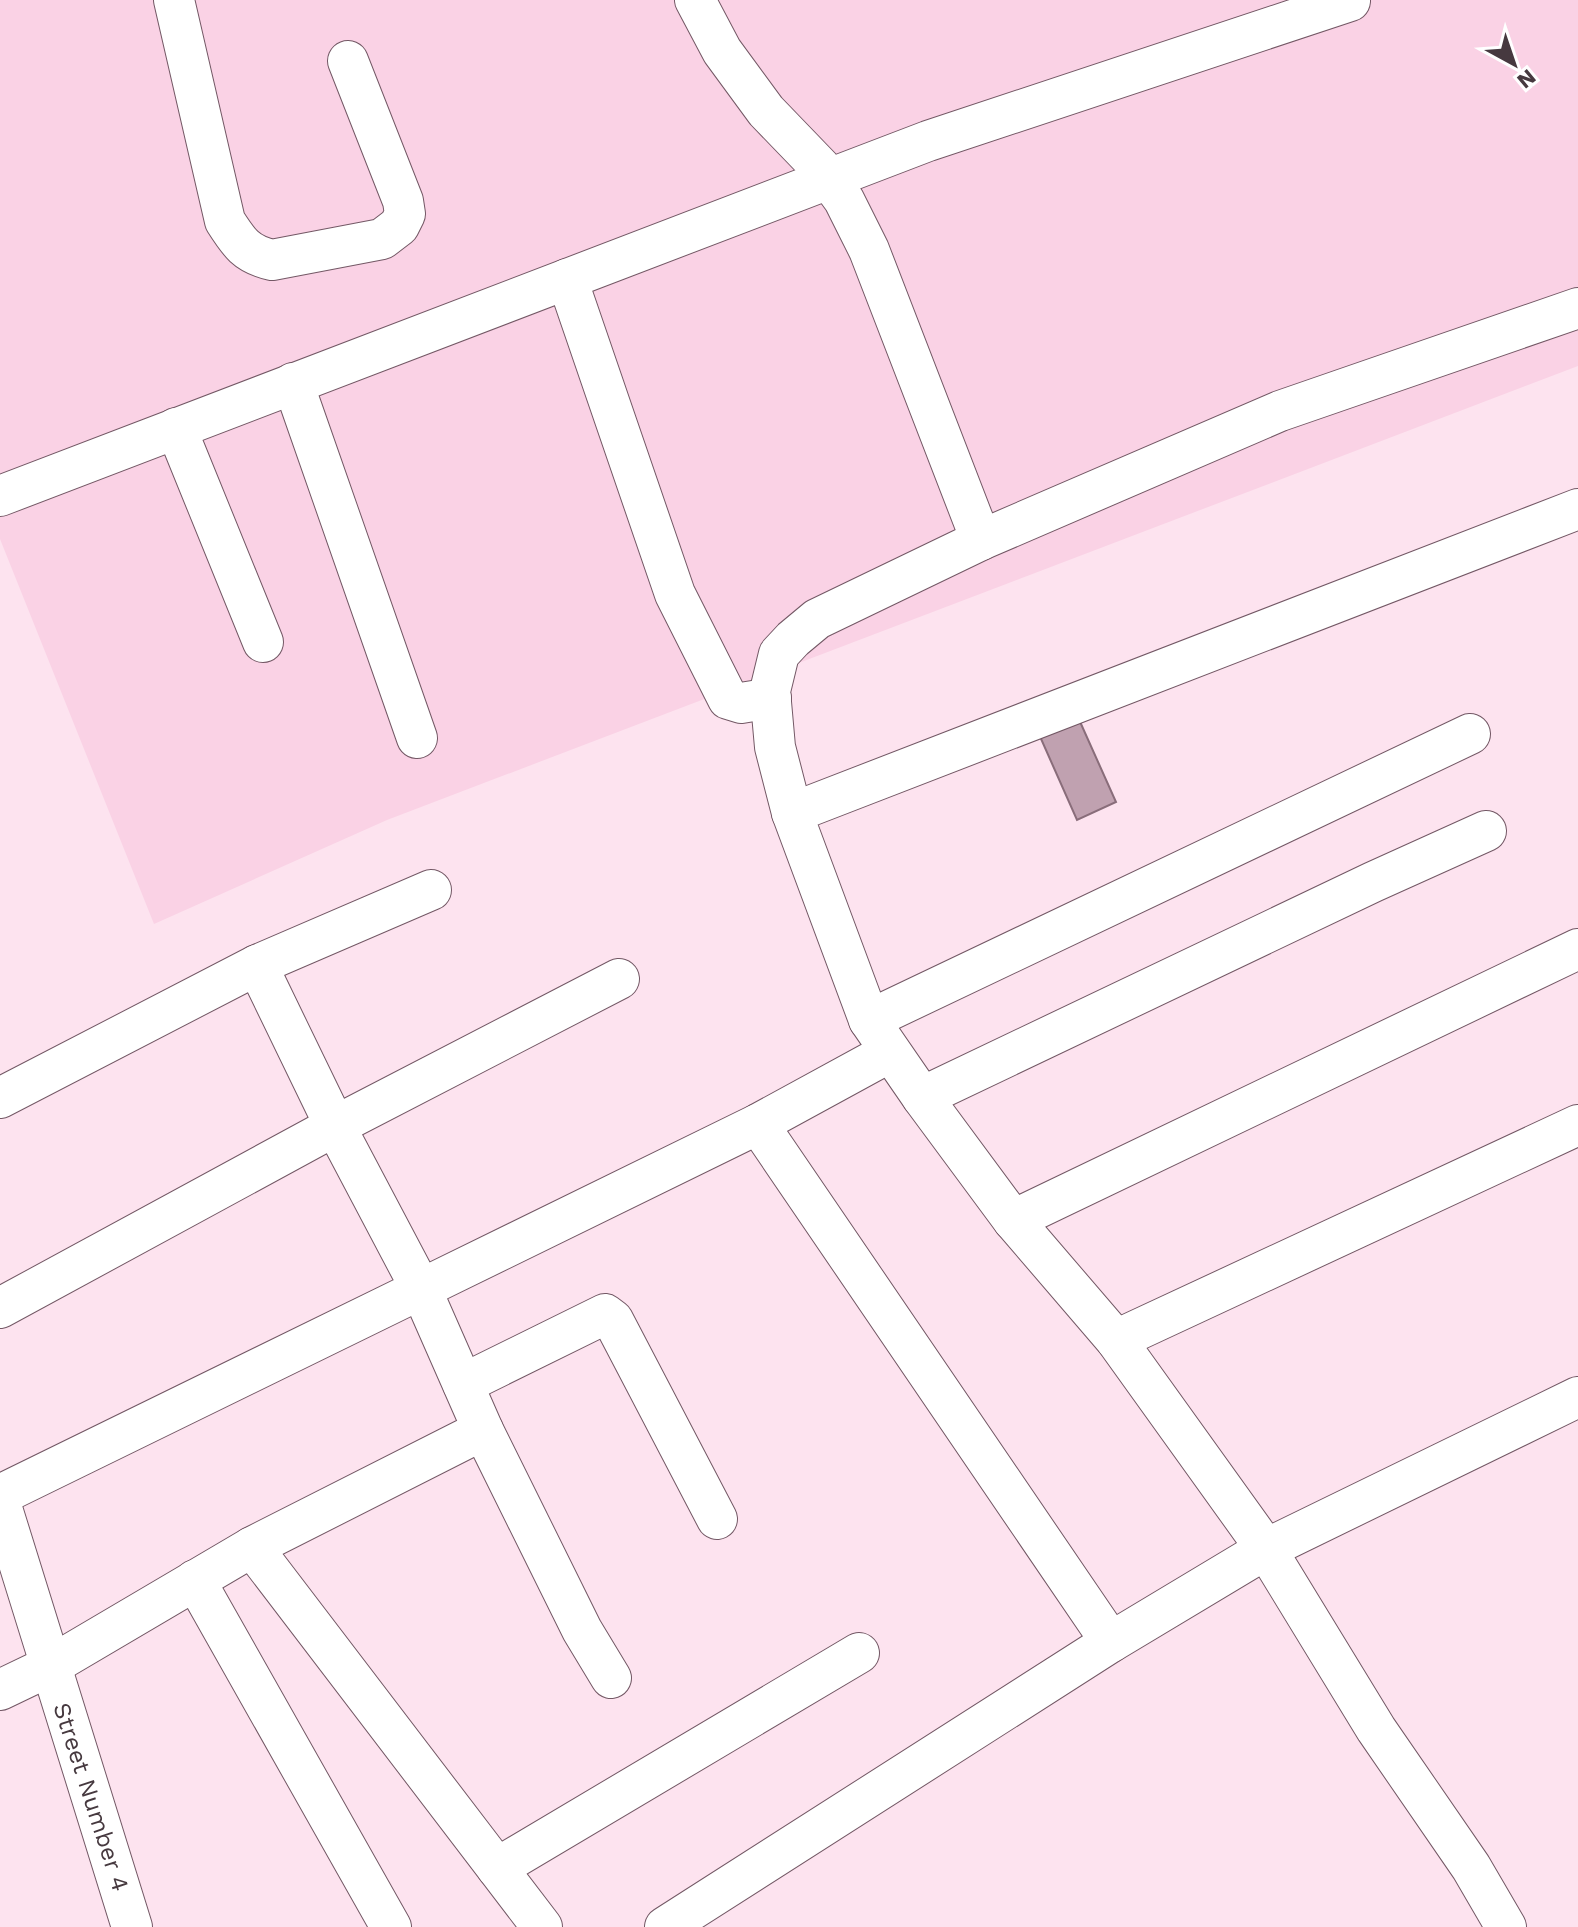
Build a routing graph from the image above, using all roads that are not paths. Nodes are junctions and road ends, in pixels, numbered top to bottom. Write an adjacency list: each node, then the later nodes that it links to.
1 (174, 0): 4 (street)
2 (695, 0): 5 (street)
3 (1350, 1): 5 (street)
4 (348, 61)
5 (829, 179): 6 (street); 12 (street)
6 (567, 279): 8 (street); 14 (street)
7 (1578, 308): 12 (street)
8 (293, 383): 9 (street); 16 (street)
9 (176, 428): 10 (street); 13 (street)
10 (0, 496)
11 (1578, 509): 17 (street)
12 (981, 540): 14 (street)
13 (263, 642)
14 (771, 698): 17 (street)
15 (1470, 734): 23 (street)
16 (417, 738)
17 (792, 813): 23 (street)
18 (1486, 831): 24 (street)
19 (431, 890): 21 (street)
20 (1578, 949): 29 (street)
21 (257, 965): 25 (street); 28 (street)
22 (619, 979): 28 (street)
23 (880, 1036): 24 (street); 26 (street)
24 (922, 1097): 29 (street)
25 (0, 1098)
26 (758, 1124): 30 (street); 42 (street)
27 (1578, 1125): 32 (street)
28 (335, 1126): 30 (street); 31 (street)
29 (1013, 1220): 32 (street)
30 (421, 1289): 33 (street); 36 (street)
31 (0, 1308)
32 (1116, 1340): 40 (street)
33 (463, 1384): 35 (street); 38 (street)
34 (1578, 1397): 40 (street)
35 (483, 1430): 39 (street); 45 (street)
36 (0, 1495)
37 (0, 1502): 44 (street, Street Number 4)
38 (717, 1519)
39 (252, 1547): 41 (street); 47 (street)
40 (1266, 1549): 42 (street); 53 (street)
41 (195, 1580): 44 (street); 50 (street)
42 (1111, 1642): 48 (street)
43 (859, 1653): 47 (street)
44 (50, 1666): 46 (street); 49 (street, Street Number 4)
45 (611, 1678)
46 (0, 1690)
47 (497, 1868): 51 (street)
48 (717, 1913): 52 (street)
49 (132, 1927)
50 (391, 1927)
51 (542, 1927)
52 (665, 1927)
53 (1506, 1927)

